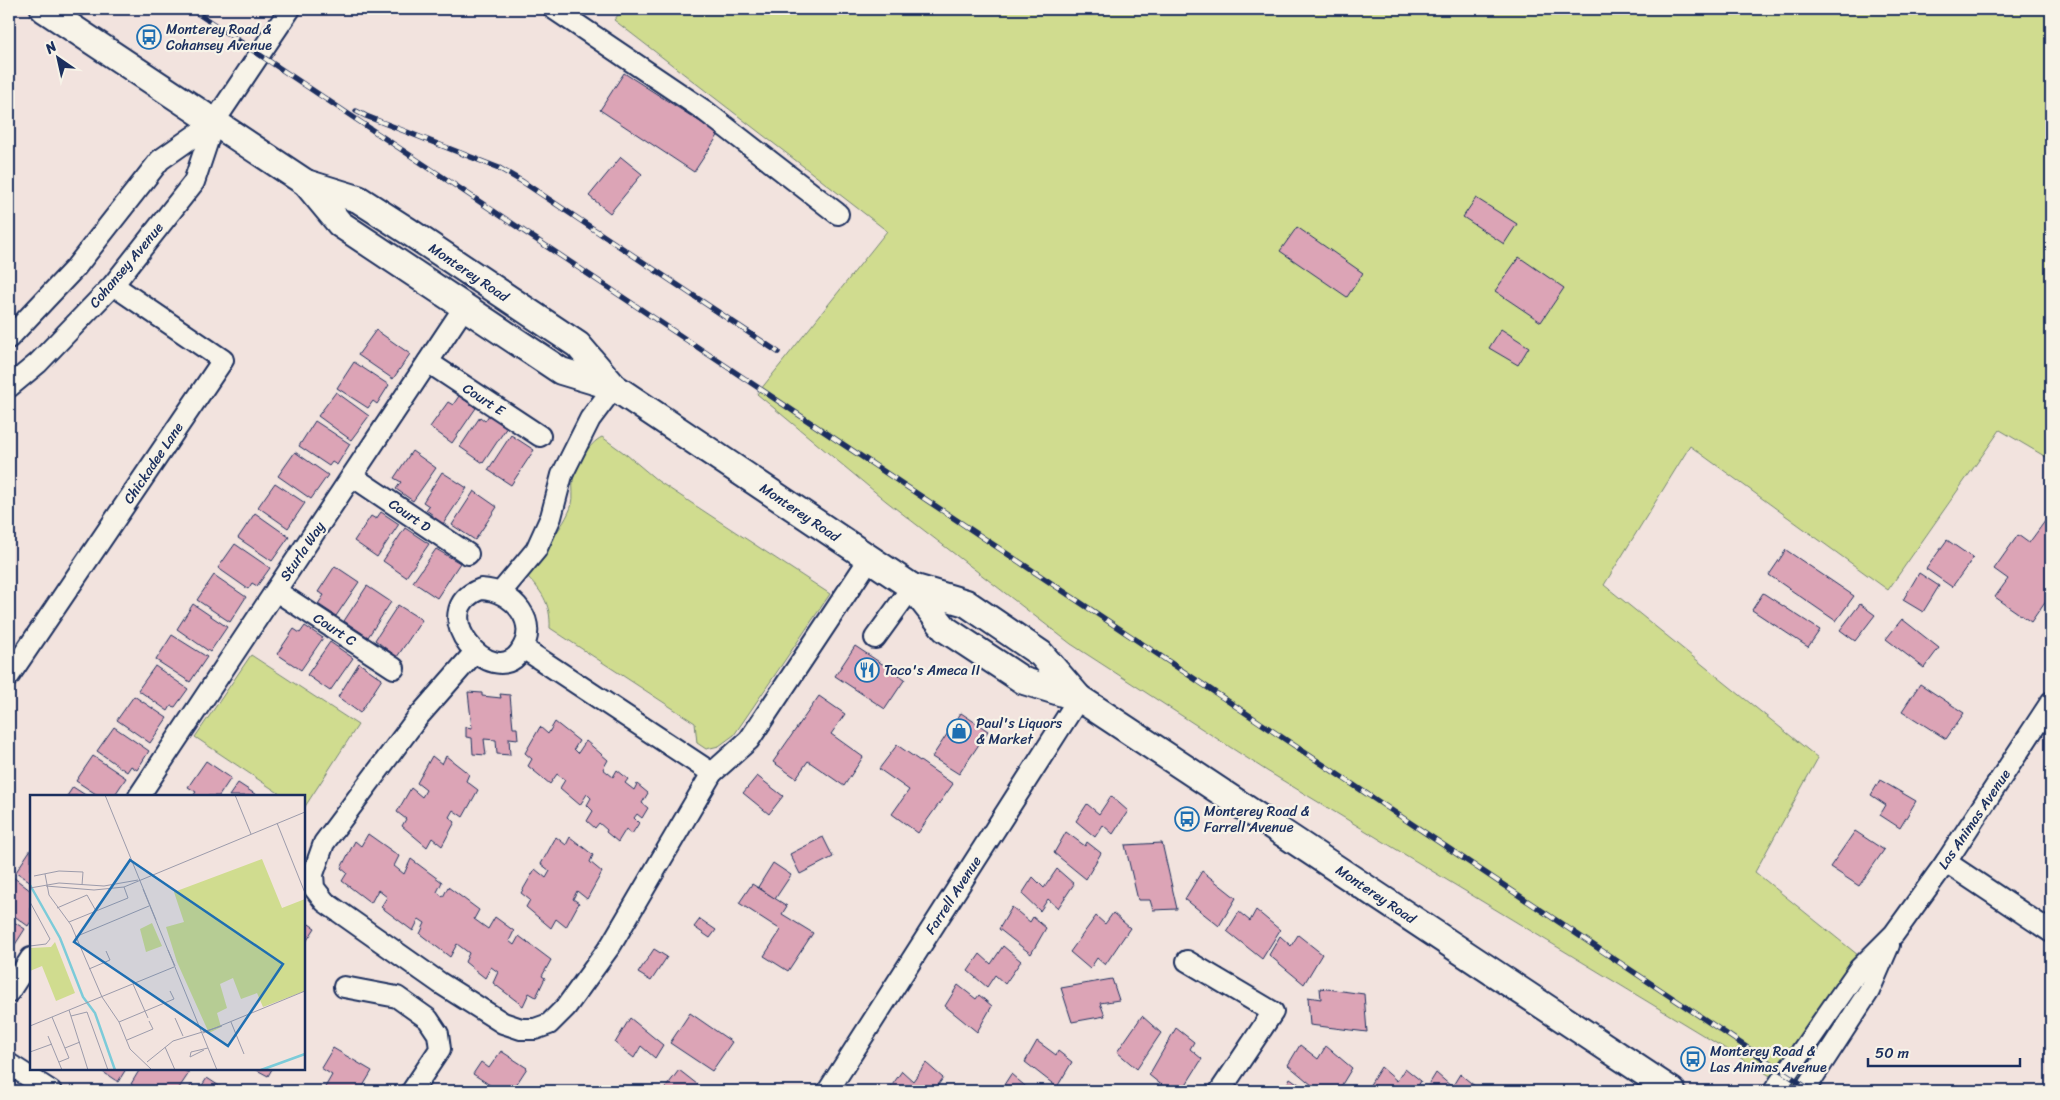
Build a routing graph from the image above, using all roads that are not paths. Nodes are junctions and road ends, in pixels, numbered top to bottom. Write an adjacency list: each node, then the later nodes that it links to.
1 (44, 9): 4 (main road, Monterey Road)
2 (290, 9): 4 (street, Cohansey Avenue)
3 (554, 9): 6 (street)
4 (214, 122): 5 (main road, Monterey Road); 7 (street, Cohansey Avenue); 9 (street, Cohansey Avenue)
5 (306, 183): 8 (main road, Monterey Road); 12 (main road, Monterey Road)
6 (838, 214)
7 (113, 285): 11 (street, Cohansey Avenue); 24 (street, Chickadee Lane)
8 (465, 306): 10 (street, Sturla Way); 12 (main road, Monterey Road)
9 (9, 338)
10 (428, 362): 13 (street, Court E); 14 (street, Sturla Way)
11 (9, 387)
12 (614, 387): 16 (main road, Monterey Road); 19 (street)
13 (540, 436)
14 (352, 476): 15 (street, Court D); 18 (street, Sturla Way)
15 (468, 554)
16 (870, 558): 17 (main road, Monterey Road); 27 (street)
17 (912, 587): 20 (street); 25 (main road, Monterey Road)
18 (276, 591): 23 (street, Court C); 28 (street, Sturla Way)
19 (501, 592): 21 (street); 22 (street)
20 (875, 638)
21 (523, 648): 22 (street); 27 (street)
22 (475, 652): 27 (street)
23 (394, 668)
24 (9, 676)
25 (1079, 698): 39 (street, Farrell Avenue); 41 (main road, Monterey Road)
26 (2051, 702): 29 (street, Las Animas Avenue)
27 (712, 773)
28 (147, 793)
29 (1946, 862): 30 (street); 31 (street, Las Animas Avenue)
30 (2051, 932)
31 (1894, 934): 42 (street, Las Animas Avenue); 43 (street, Las Animas Avenue)
32 (30, 960): 35 (street)
33 (1187, 961): 40 (street)
34 (344, 987): 38 (street)
35 (9, 992)
36 (9, 1064): 37 (street)
37 (50, 1091)
38 (412, 1091)
39 (828, 1091)
40 (1220, 1091)
41 (1672, 1091)
42 (1774, 1091)
43 (1804, 1091)

